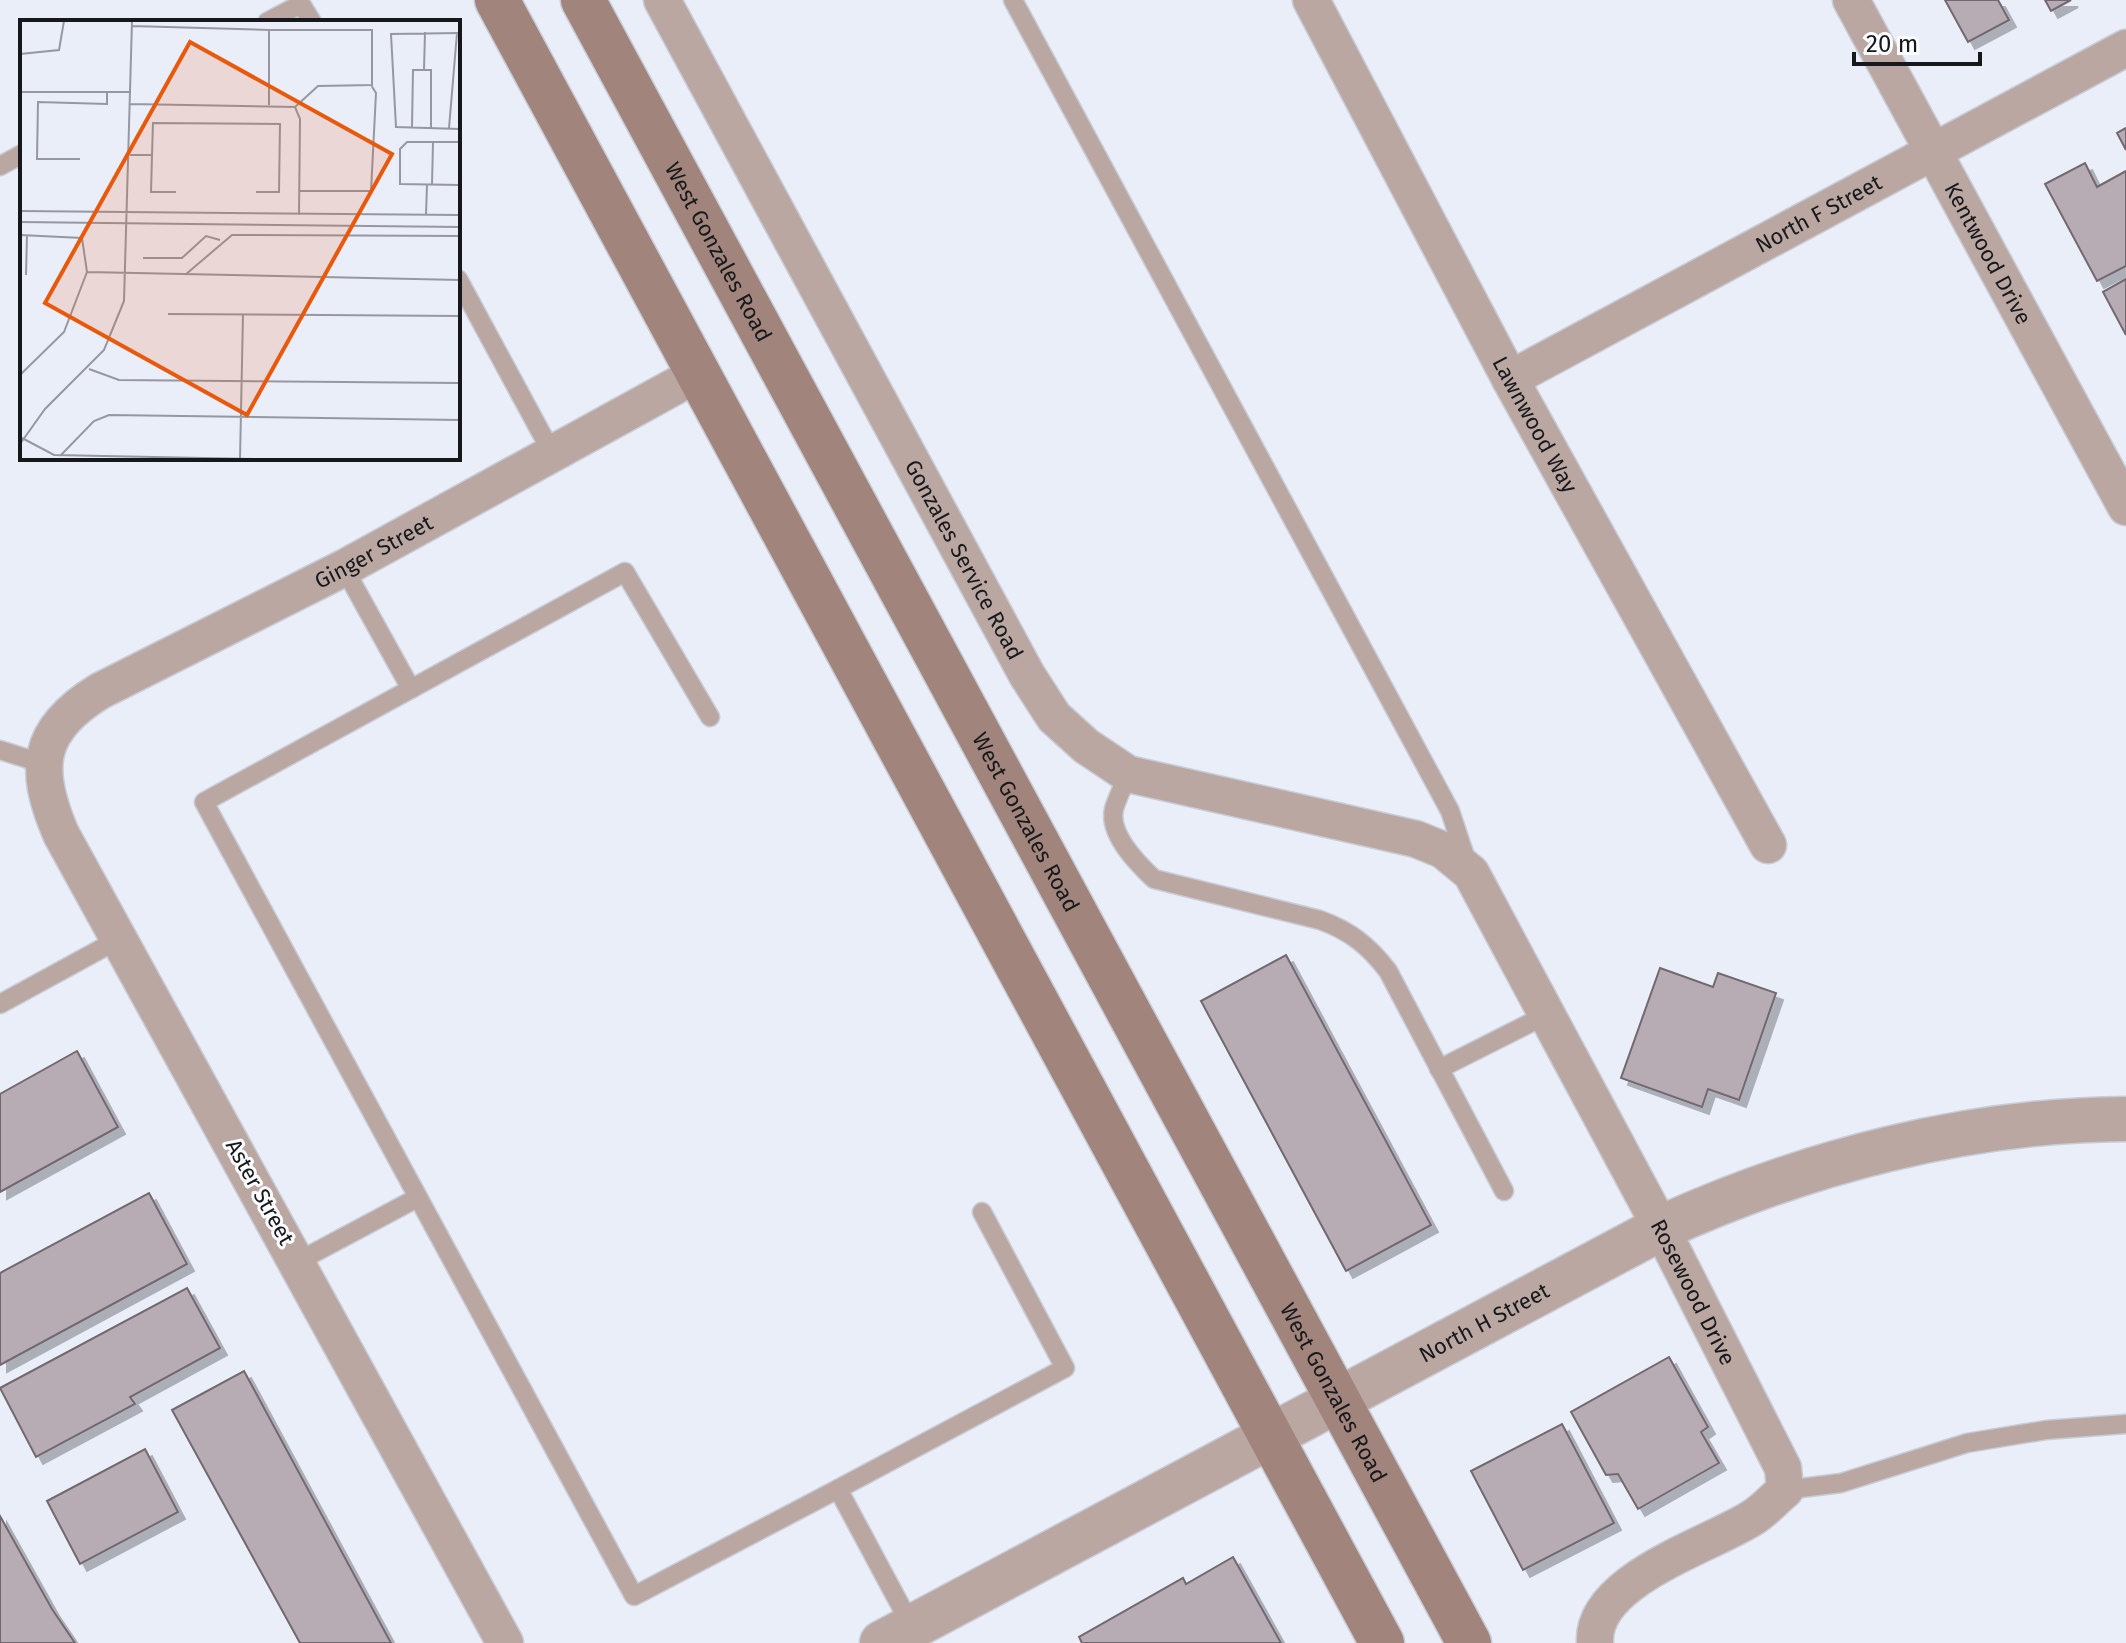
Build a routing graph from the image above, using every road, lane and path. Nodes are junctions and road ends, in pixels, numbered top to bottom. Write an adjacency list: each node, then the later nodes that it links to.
1 (497, 0): 14 (main road)
2 (583, 0): 36 (main road, West Gonzales Road)
3 (662, 0): 23 (street, Gonzales Service Road)
4 (1013, 0): 25 (lane)
5 (1311, 0): 15 (street, Lawnwood Way)
6 (1851, 0): 10 (street, Kentwood Drive)
7 (271, 20): 8 (lane)
8 (311, 20)
9 (2126, 48): 10 (street, North F Street)
10 (1933, 152): 15 (street, North F Street); 17 (street, Kentwood Drive)
11 (20, 155): 12 (lane)
12 (0, 166)
13 (460, 283): 16 (lane)
14 (701, 372): 16 (street, Ginger Street); 38 (main road)
15 (1510, 379): 24 (street, Lawnwood Way)
16 (552, 453): 18 (street, Ginger Street)
17 (2126, 507)
18 (344, 568): 19 (lane); 21 (street, Ginger Street)
19 (411, 689): 20 (lane); 32 (lane)
20 (710, 717)
21 (48, 749): 22 (lane); 26 (street, Aster Street)
22 (0, 750)
23 (1128, 774): 25 (street, Gonzales Service Road); 29 (lane)
24 (1768, 845)
25 (1471, 873): 28 (street, Rosewood Drive)
26 (121, 938): 27 (lane); 35 (street, Aster Street)
27 (0, 1004)
28 (1546, 1015): 29 (lane); 34 (street, Rosewood Drive)
29 (1439, 1069): 31 (lane)
30 (2126, 1119): 34 (street, North H Street)
31 (1504, 1191)
32 (417, 1198): 35 (lane); 39 (lane)
33 (982, 1212): 39 (lane)
34 (1661, 1228): 36 (street, North H Street); 40 (street, Rosewood Drive)
35 (297, 1262): 42 (street, Aster Street)
36 (1337, 1400): 38 (street, North H Street); 44 (main road, West Gonzales Road)
37 (2126, 1424): 40 (lane)
38 (1270, 1437): 41 (street, North H Street); 43 (main road)
39 (838, 1489): 41 (lane)
40 (1785, 1490): 45 (street)
41 (897, 1635)
42 (505, 1643)
43 (1382, 1643)
44 (1469, 1643)
45 (1595, 1643)

